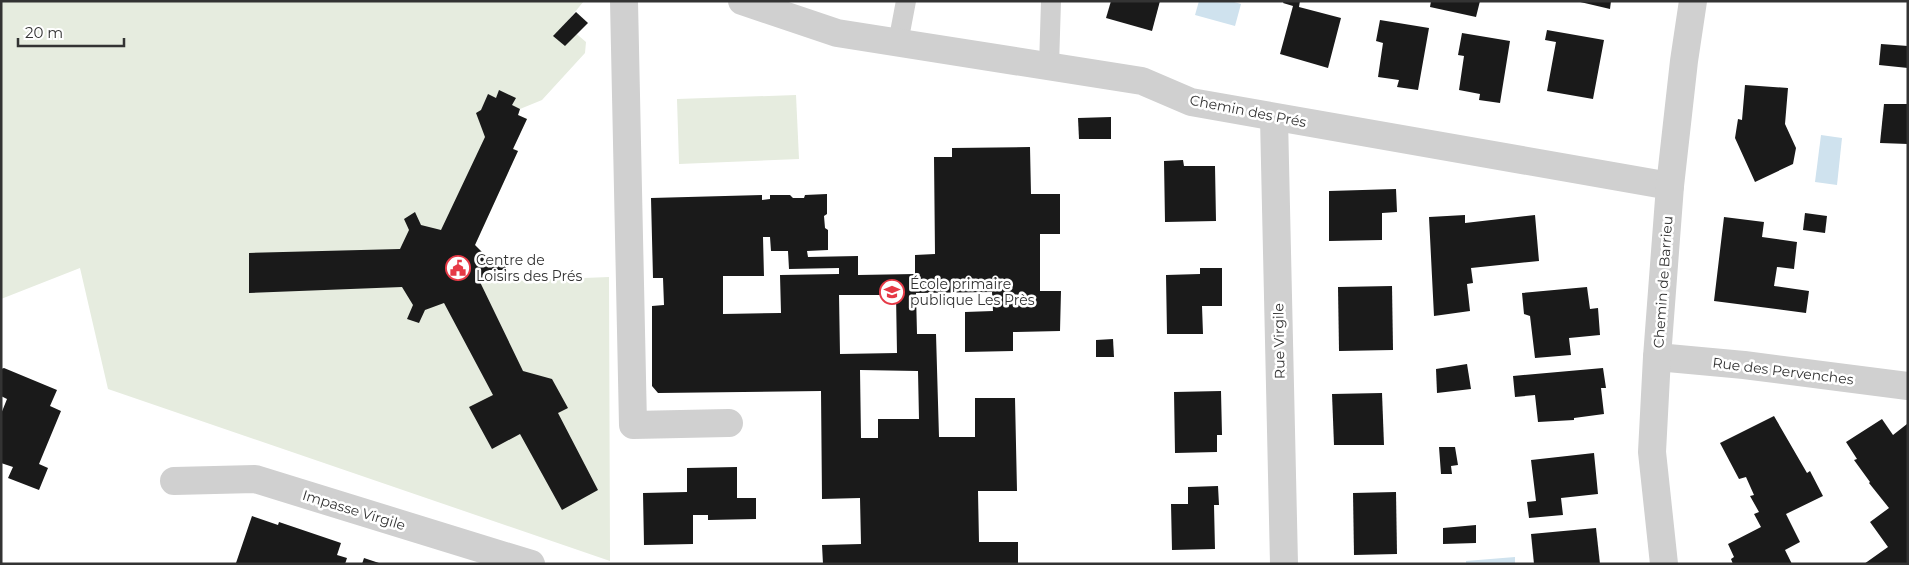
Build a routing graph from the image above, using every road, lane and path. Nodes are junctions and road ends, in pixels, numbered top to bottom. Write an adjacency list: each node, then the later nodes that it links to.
1 (624, 1): 12 (street)
2 (742, 1): 6 (street, Chemin des Prés)
3 (906, 1): 6 (lane)
4 (1051, 1): 7 (lane)
5 (1693, 1): 9 (street, Chemin de Barrieu)
6 (898, 43): 7 (street, Chemin des Prés)
7 (1049, 66): 8 (street, Chemin des Prés)
8 (1274, 118): 9 (street, Chemin des Prés); 15 (street, Rue Virgile)
9 (1670, 186): 10 (street, Chemin de Barrieu)
10 (1657, 358): 11 (street, Rue des Pervenches); 16 (street, Chemin de Barrieu)
11 (1908, 386)
12 (729, 423)
13 (174, 481): 14 (street, Impasse Virgile)
14 (531, 564)
15 (1284, 564)
16 (1664, 564)

